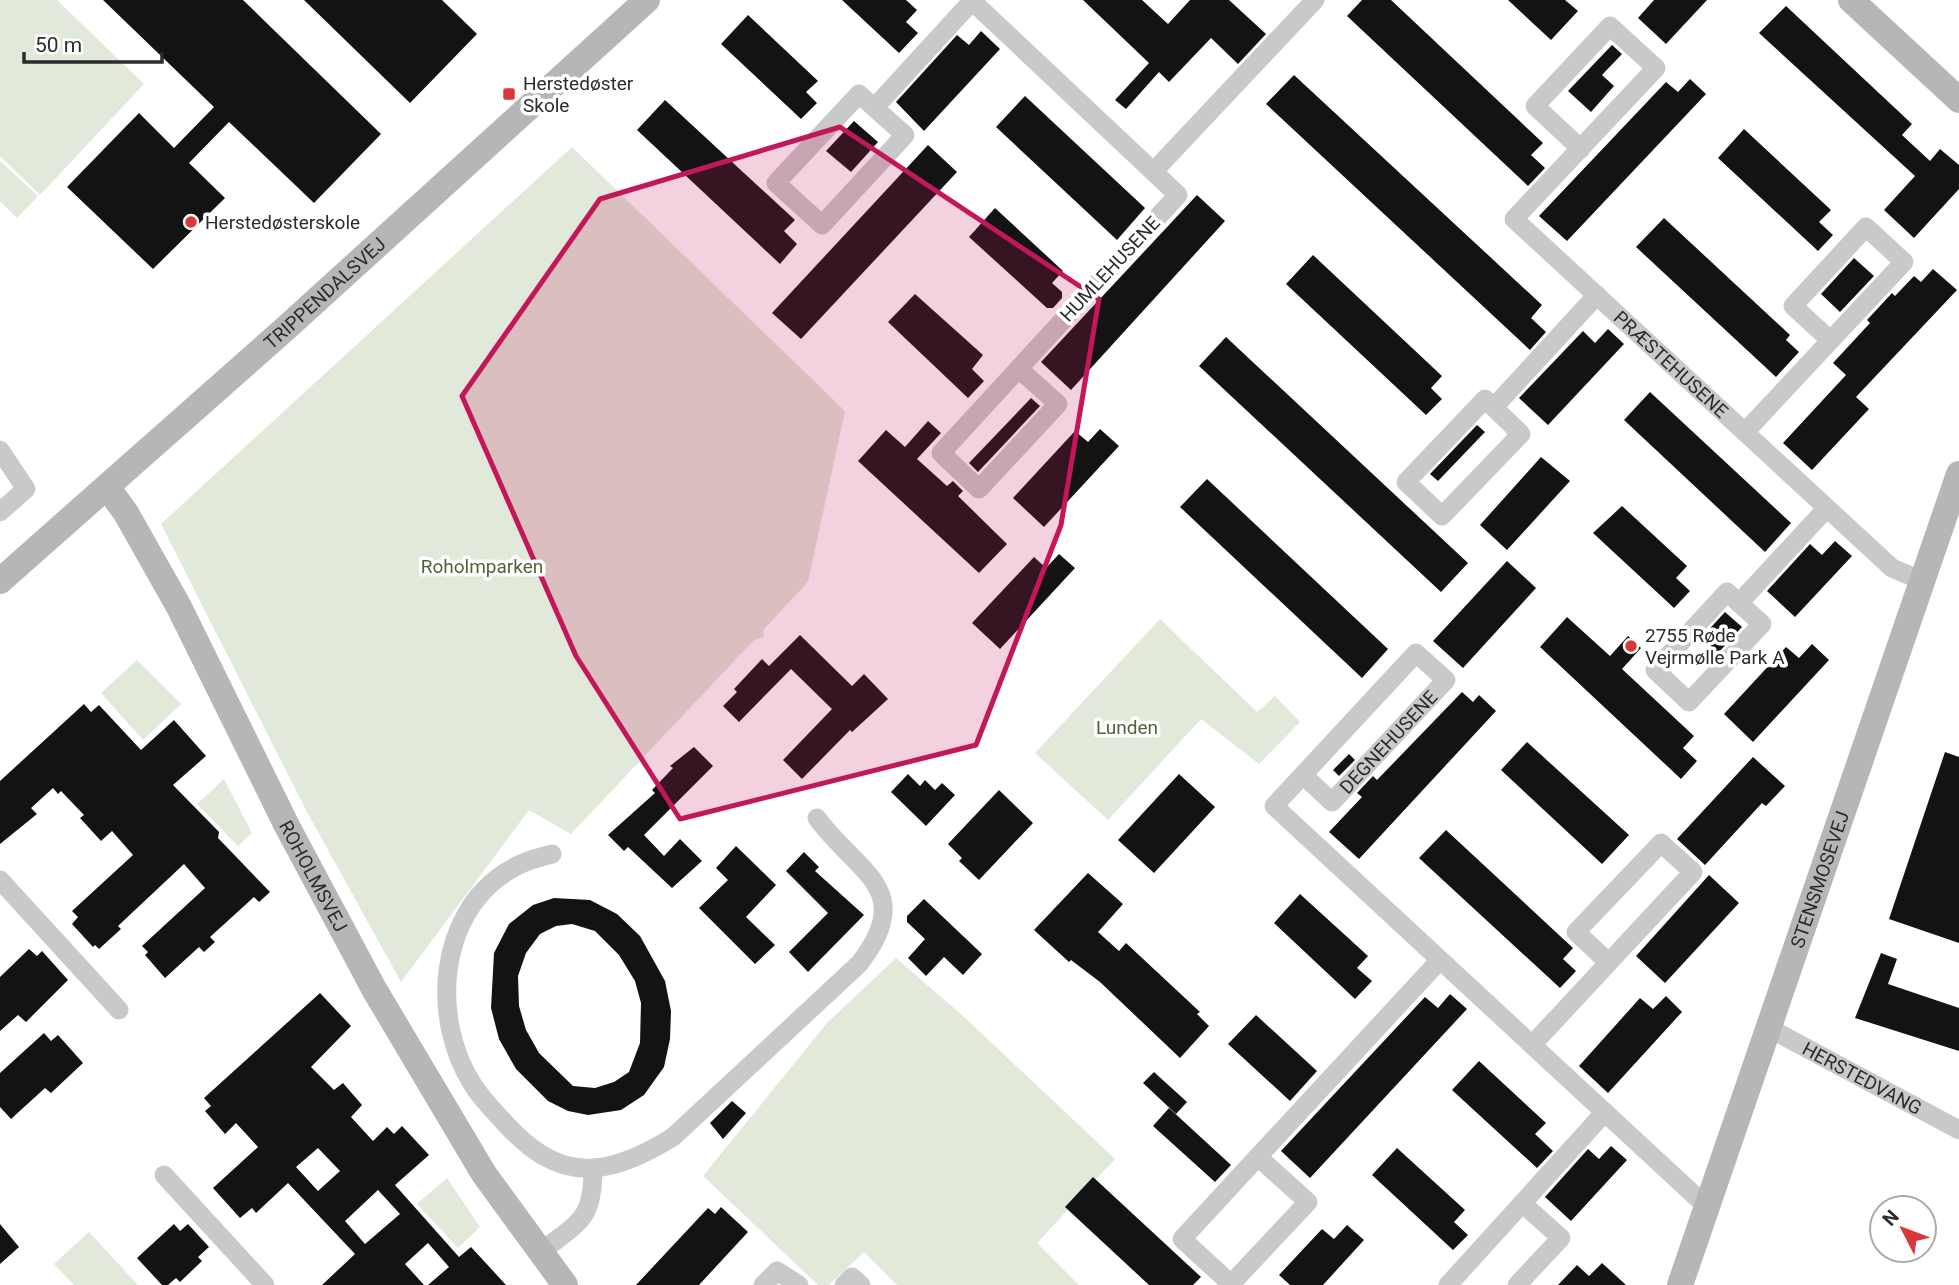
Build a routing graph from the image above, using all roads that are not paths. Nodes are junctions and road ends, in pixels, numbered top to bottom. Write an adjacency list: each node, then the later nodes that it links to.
1 (647, 0): 18 (street, TRIPPENDALSVEJ)
2 (1315, 0): 10 (street)
3 (1851, 0): 7 (street)
4 (1877, 0): 6 (street)
5 (971, 1): 8 (street, HUMLEHUSENE); 10 (street, HUMLEHUSENE)
6 (1959, 76)
7 (1959, 100)
8 (874, 107): 8 (street)
9 (1581, 149): 9 (street, PRÆSTEHUSENE); 11 (street, PRÆSTEHUSENE)
10 (1154, 171): 13 (street, HUMLEHUSENE)
11 (1597, 295): 14 (street, PRÆSTEHUSENE); 15 (street, PRÆSTEHUSENE)
12 (1830, 340): 12 (street, PRÆSTEHUSENE); 15 (street, PRÆSTEHUSENE)
13 (1019, 369): 13 (street, HUMLEHUSENE)
14 (1494, 407): 14 (street, PRÆSTEHUSENE)
15 (1745, 432): 19 (street, PRÆSTEHUSENE)
16 (0, 450): 20 (street)
17 (1959, 474): 21 (street, STENSMOSEVEJ)
18 (107, 487): 22 (street, TRIPPENDALSVEJ); 40 (street, ROHOLMSVEJ)
19 (1826, 509): 21 (street, PRÆSTEHUSENE); 23 (street)
20 (0, 512)
21 (1920, 580): 31 (street, STENSMOSEVEJ)
22 (0, 581)
23 (1739, 603): 23 (street)
24 (1303, 775): 24 (street, DEGNEHUSENE); 28 (street, DEGNEHUSENE)
25 (817, 818): 36 (street)
26 (552, 854): 36 (street)
27 (0, 880): 30 (street)
28 (1440, 960): 32 (street, DEGNEHUSENE); 35 (street)
29 (1608, 962): 29 (street); 32 (street)
30 (119, 1010)
31 (1767, 1027): 34 (street, HERSTEDVANG); 39 (street, STENSMOSEVEJ)
32 (1532, 1045): 33 (street, DEGNEHUSENE)
33 (1605, 1112): 38 (street); 39 (street, DEGNEHUSENE)
34 (1959, 1130)
35 (1258, 1157): 35 (street)
36 (593, 1168): 40 (street)
37 (164, 1175): 41 (street)
38 (1522, 1203): 47 (street); 48 (street)
39 (1706, 1206): 49 (street, STENSMOSEVEJ)
40 (542, 1251): 42 (street, ROHOLMSVEJ)
41 (265, 1285)
42 (565, 1285)
43 (763, 1285): 44 (street)
44 (799, 1285)
45 (844, 1285): 46 (street)
46 (861, 1285)
47 (1448, 1285)
48 (1517, 1285)
49 (1680, 1285)

